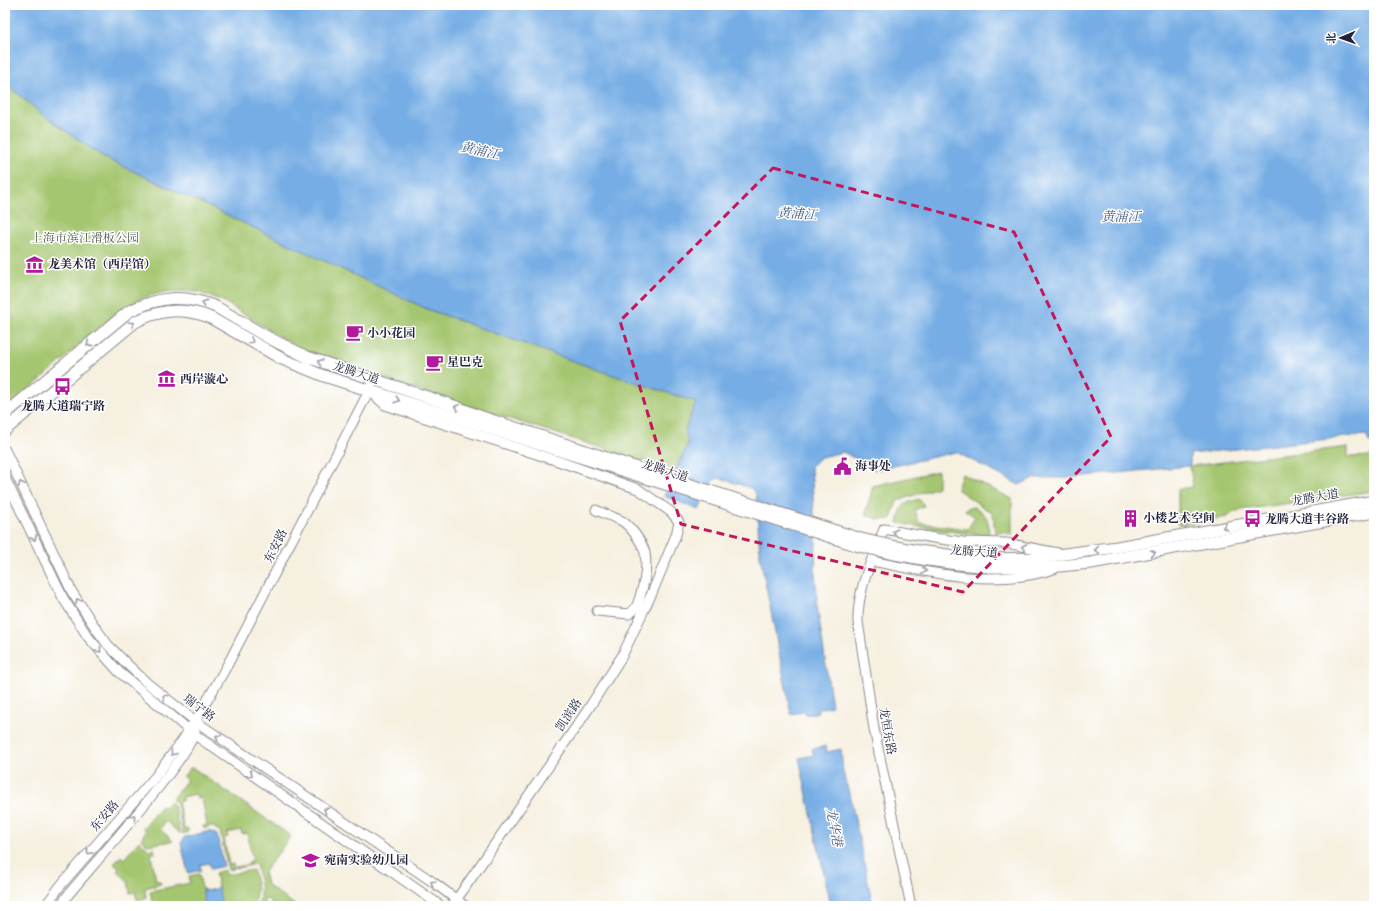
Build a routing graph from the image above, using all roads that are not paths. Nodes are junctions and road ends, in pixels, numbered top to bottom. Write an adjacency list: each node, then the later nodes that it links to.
1 (374, 380): 2 (street, 东安路); 3 (main road, 龙腾大道, one-way to 3); 4 (main road, 龙腾大道, one-way to 1)
2 (370, 391): 4 (main road, 龙腾大道, one-way to 4); 5 (main road, 龙腾大道, one-way to 2); 16 (street, 东安路); 19 (street, 凯滨路)
3 (5, 414)
4 (505, 429): 13 (main road, 龙腾大道, bridge)
5 (5, 430)
6 (5, 450): 16 (street, 瑞宁路, one-way to 6)
7 (5, 478): 17 (street, 瑞宁路, one-way to 17)
8 (1374, 500): 11 (main road, 龙腾大道, one-way to 11)
9 (596, 510): 15 (street)
10 (1374, 512): 14 (main road, 龙腾大道, one-way to 10)
11 (1062, 554): 12 (street, 龙恒东路, one-way to 12); 13 (main road, 龙腾大道)
12 (872, 561): 14 (street, one-way to 14); 24 (street, 龙恒东路)
13 (989, 563): 14 (main road, 龙腾大道)
14 (1063, 566)
15 (597, 612)
16 (195, 721): 17 (street, 东安路); 19 (street, 瑞宁路, one-way to 16)
17 (192, 733): 18 (street, 东安路, one-way to 18); 20 (street, 东安路, one-way to 17); 22 (street, 瑞宁路, one-way to 22)
18 (55, 893): 20 (street); 21 (street, 东安路)
19 (454, 903): 23 (street, 瑞宁路)
20 (64, 904)
21 (46, 906)
22 (440, 906)
23 (465, 906)
24 (911, 906)

